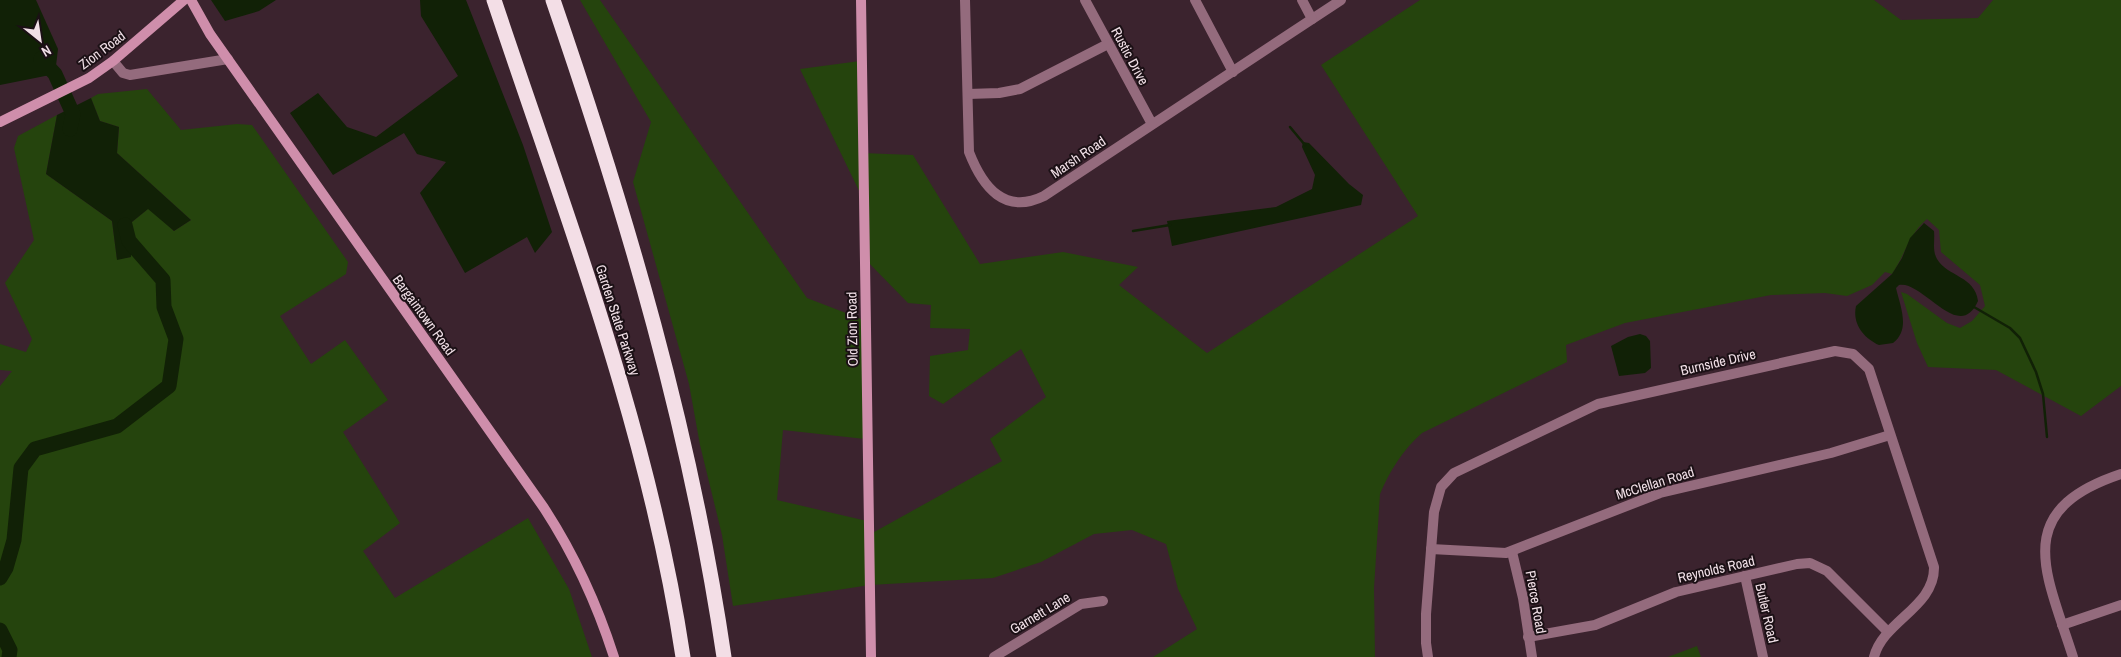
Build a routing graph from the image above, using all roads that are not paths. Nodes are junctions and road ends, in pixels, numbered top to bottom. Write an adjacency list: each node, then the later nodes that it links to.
1 (184, 0): 14 (street, Zion Road)
2 (191, 0): 13 (street, Bargaintown Road)
3 (494, 0): 31 (highway, Garden State Parkway)
4 (553, 0): 32 (highway)
5 (861, 0): 33 (street, Old Zion Road)
6 (965, 0): 16 (street, Marsh Road)
7 (1086, 0): 12 (street, Rustic Drive)
8 (1195, 0): 15 (street)
9 (1302, 0): 11 (street)
10 (1341, 0): 11 (street, Marsh Road)
11 (1312, 19): 15 (street, Marsh Road)
12 (1108, 44): 16 (street); 18 (street, Rustic Drive)
13 (228, 58): 14 (street); 30 (street, Bargaintown Road)
14 (113, 62): 17 (street, Zion Road)
15 (1233, 72): 18 (street, Marsh Road)
16 (968, 94): 18 (street, Marsh Road)
17 (0, 122)
18 (1152, 124)
19 (1890, 435): 21 (street, Burnside Drive); 22 (street, McClellan Road); 27 (street, Burnside Drive)
20 (2121, 474): 26 (street)
21 (1431, 549): 22 (street, McClellan Road); 34 (street, Burnside Drive)
22 (1512, 552): 28 (street, Pierce Road)
23 (1745, 576): 27 (street, Reynolds Road); 28 (street, Reynolds Road); 36 (street, Butler Road)
24 (1103, 601): 29 (street, Garnett Lane)
25 (2121, 605): 26 (street)
26 (2062, 625): 38 (street)
27 (1888, 632): 37 (street, Burnside Drive)
28 (1528, 637): 35 (street, Pierce Road)
29 (1000, 655)
30 (614, 657)
31 (683, 657)
32 (724, 657)
33 (871, 657)
34 (1428, 657)
35 (1532, 657)
36 (1763, 657)
37 (1874, 657)
38 (2073, 657)

